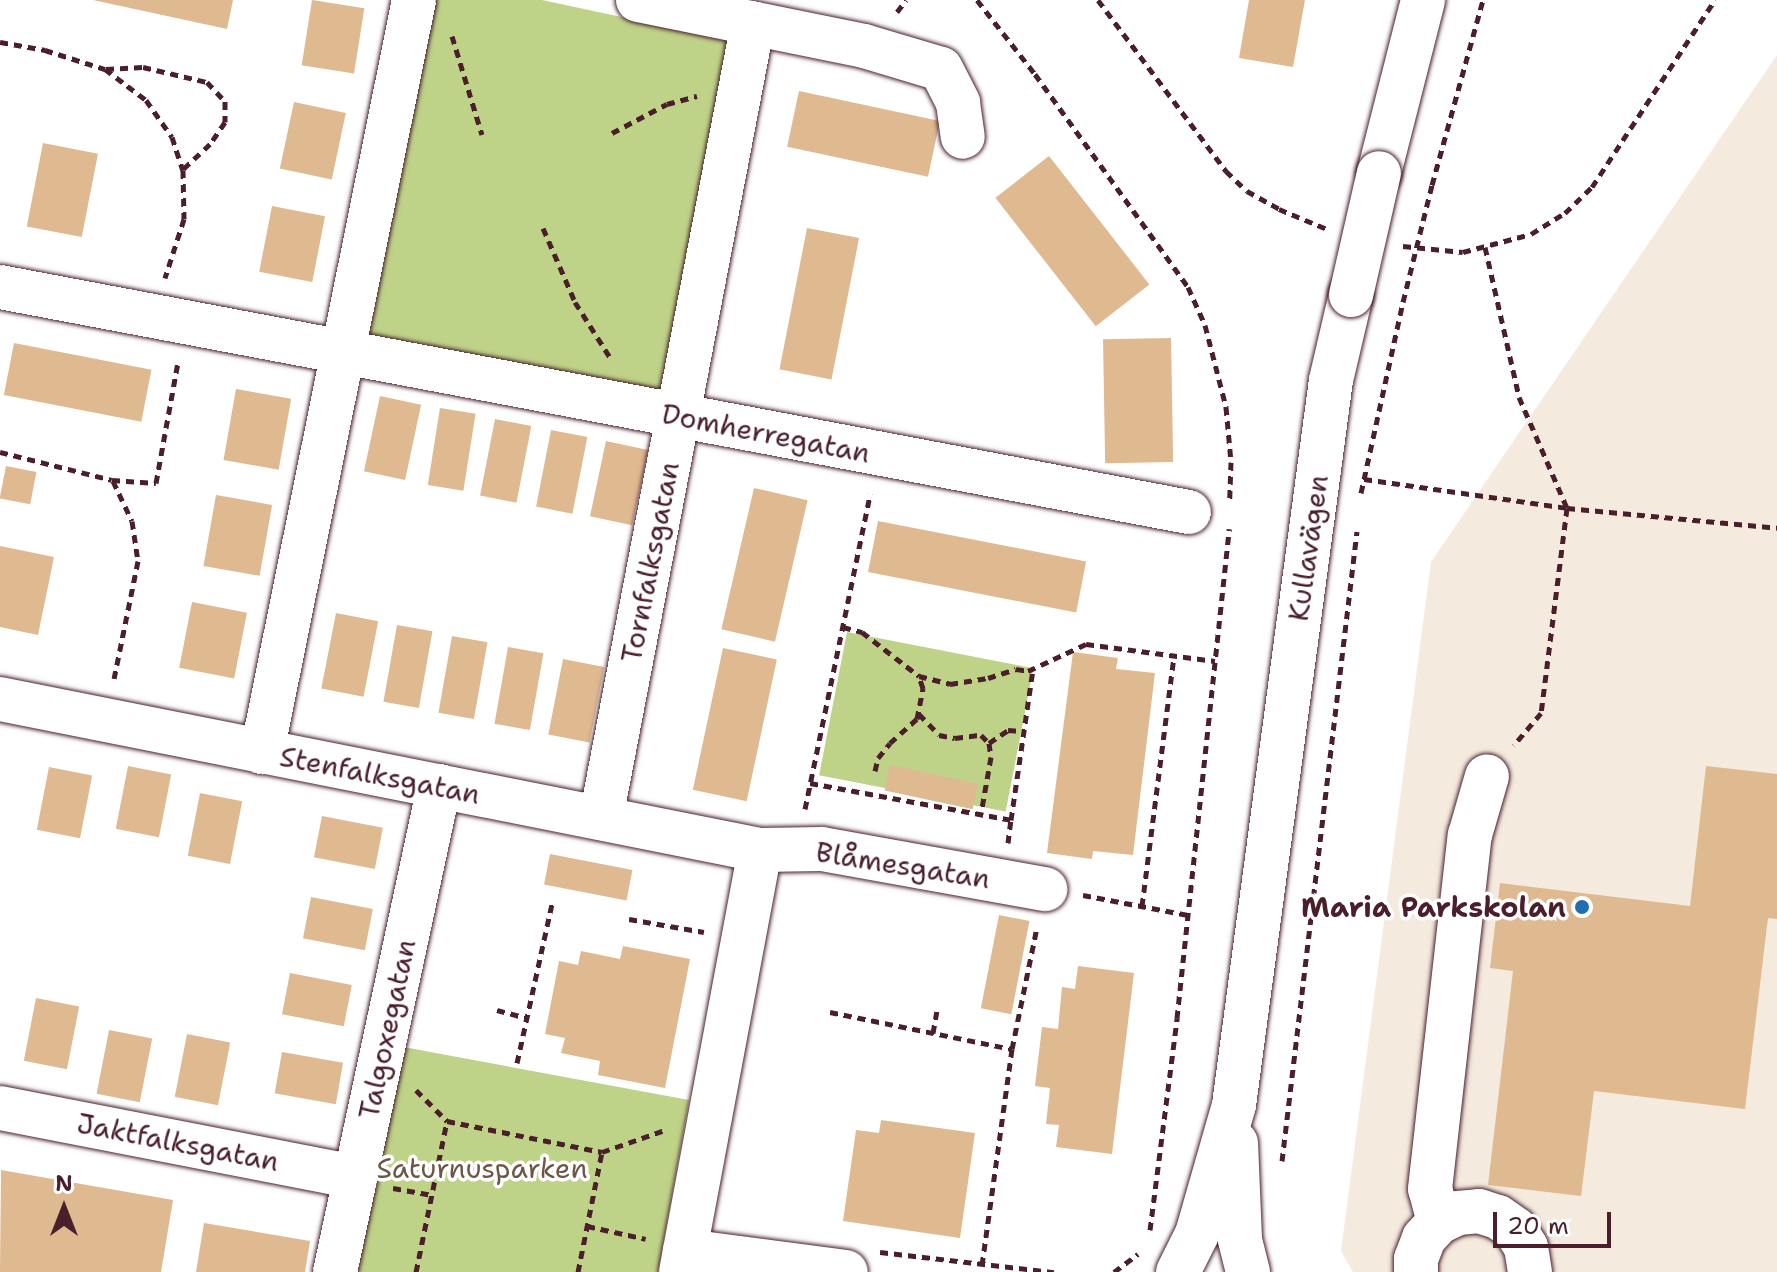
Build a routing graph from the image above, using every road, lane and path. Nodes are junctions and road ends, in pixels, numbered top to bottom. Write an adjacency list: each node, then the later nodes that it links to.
1 (414, 0): 19 (street)
2 (638, 0): 6 (street)
3 (977, 0): 27 (path)
4 (1423, 0): 61 (street, Kullavägen, bridge)
5 (1483, 0): 23 (path, bridge)
6 (753, 23): 10 (street, Tornfalksgatan); 13 (street)
7 (450, 26): 12 (path)
8 (0, 42): 9 (path)
9 (105, 69): 14 (path); 14 (path)
10 (741, 88): 11 (path); 20 (street, Tornfalksgatan)
11 (612, 133)
12 (482, 135)
13 (963, 137)
14 (183, 170): 18 (path)
15 (543, 228): 20 (path)
16 (1485, 247): 26 (path)
17 (0, 287): 18 (street, Domherregatan)
18 (169, 319): 19 (street, Domherregatan); 24 (path)
19 (343, 352): 20 (street, Domherregatan); 40 (street)
20 (664, 414): 22 (street, Domherregatan); 46 (street, Tornfalksgatan)
21 (0, 452): 24 (path)
22 (878, 454): 27 (street, Domherregatan); 30 (path)
23 (1364, 479): 25 (path); 26 (path)
24 (112, 480): 37 (path)
25 (1360, 499)
26 (1567, 508): 29 (path); 42 (path)
27 (1216, 512): 32 (path)
28 (1357, 527): 65 (path)
29 (1777, 528)
30 (843, 627): 34 (path); 43 (path)
31 (1174, 656): 32 (path); 33 (path); 50 (path)
32 (1215, 661): 51 (path)
33 (1033, 669): 34 (path); 38 (path)
34 (919, 676): 36 (path)
35 (0, 699): 37 (street, Stenfalksgatan)
36 (919, 714): 39 (path); 41 (path)
37 (106, 721): 40 (street, Stenfalksgatan)
38 (1024, 731): 39 (path); 45 (path)
39 (989, 743): 45 (path)
40 (262, 752): 44 (street, Stenfalksgatan)
41 (875, 771)
42 (1487, 776): 67 (street)
43 (810, 783): 45 (path); 47 (path)
44 (439, 786): 46 (street, Stenfalksgatan); 66 (street, Talgoxegatan)
45 (981, 815)
46 (601, 818): 47 (street, Stenfalksgatan)
47 (778, 850): 48 (street, Blåmesgatan); 71 (street)
48 (1045, 889): 50 (path); 59 (path)
49 (552, 904): 57 (path)
50 (1142, 906): 51 (path)
51 (1188, 915): 69 (path)
52 (629, 919): 53 (path)
53 (713, 933)
54 (497, 1010): 57 (path)
55 (937, 1011): 58 (path)
56 (830, 1012): 58 (path)
57 (527, 1018): 60 (path)
58 (933, 1033): 59 (path)
59 (1012, 1049): 73 (path)
60 (517, 1063)
61 (1234, 1105): 79 (street, Kullavägen); 81 (street, Kullavägen)
62 (0, 1108): 66 (street, Jaktfalksgatan)
63 (671, 1142): 64 (path)
64 (602, 1152): 68 (path); 75 (path)
65 (1281, 1165)
66 (355, 1177): 74 (street, Talgoxegatan)
67 (1439, 1222): 82 (street); 83 (street)
68 (587, 1226): 71 (path); 76 (path)
69 (1145, 1239)
70 (1140, 1249): 78 (path)
71 (671, 1258): 72 (street)
72 (859, 1262): 73 (path)
73 (982, 1265): 77 (path)
74 (335, 1272)
75 (416, 1272)
76 (578, 1272)
77 (1054, 1272)
78 (1114, 1272)
79 (1178, 1272): 80 (street, Kullavägen)
80 (1222, 1272)
81 (1248, 1272)
82 (1416, 1272)
83 (1530, 1272)

